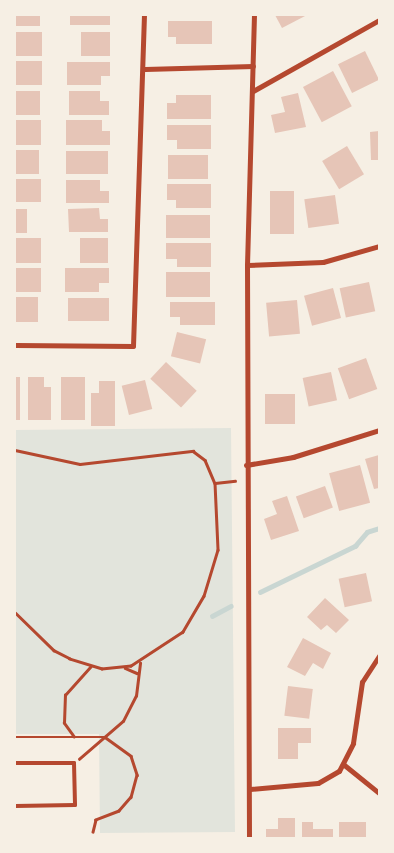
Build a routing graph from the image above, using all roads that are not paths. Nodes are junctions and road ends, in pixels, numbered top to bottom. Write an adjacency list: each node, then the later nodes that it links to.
1 (144, 15): 5 (street)
2 (254, 15): 4 (street)
3 (379, 20): 6 (street)
4 (253, 66): 5 (street); 6 (street)
5 (145, 69): 9 (street)
6 (253, 91): 8 (street)
7 (379, 246): 8 (street)
8 (247, 265): 11 (street)
9 (15, 345)
10 (379, 430): 11 (street)
11 (246, 465): 15 (street)
12 (379, 656): 14 (street)
13 (15, 762): 17 (lane)
14 (343, 764): 15 (street); 16 (street)
15 (250, 789): 18 (street)
16 (379, 793)
17 (15, 806)
18 (249, 838)

